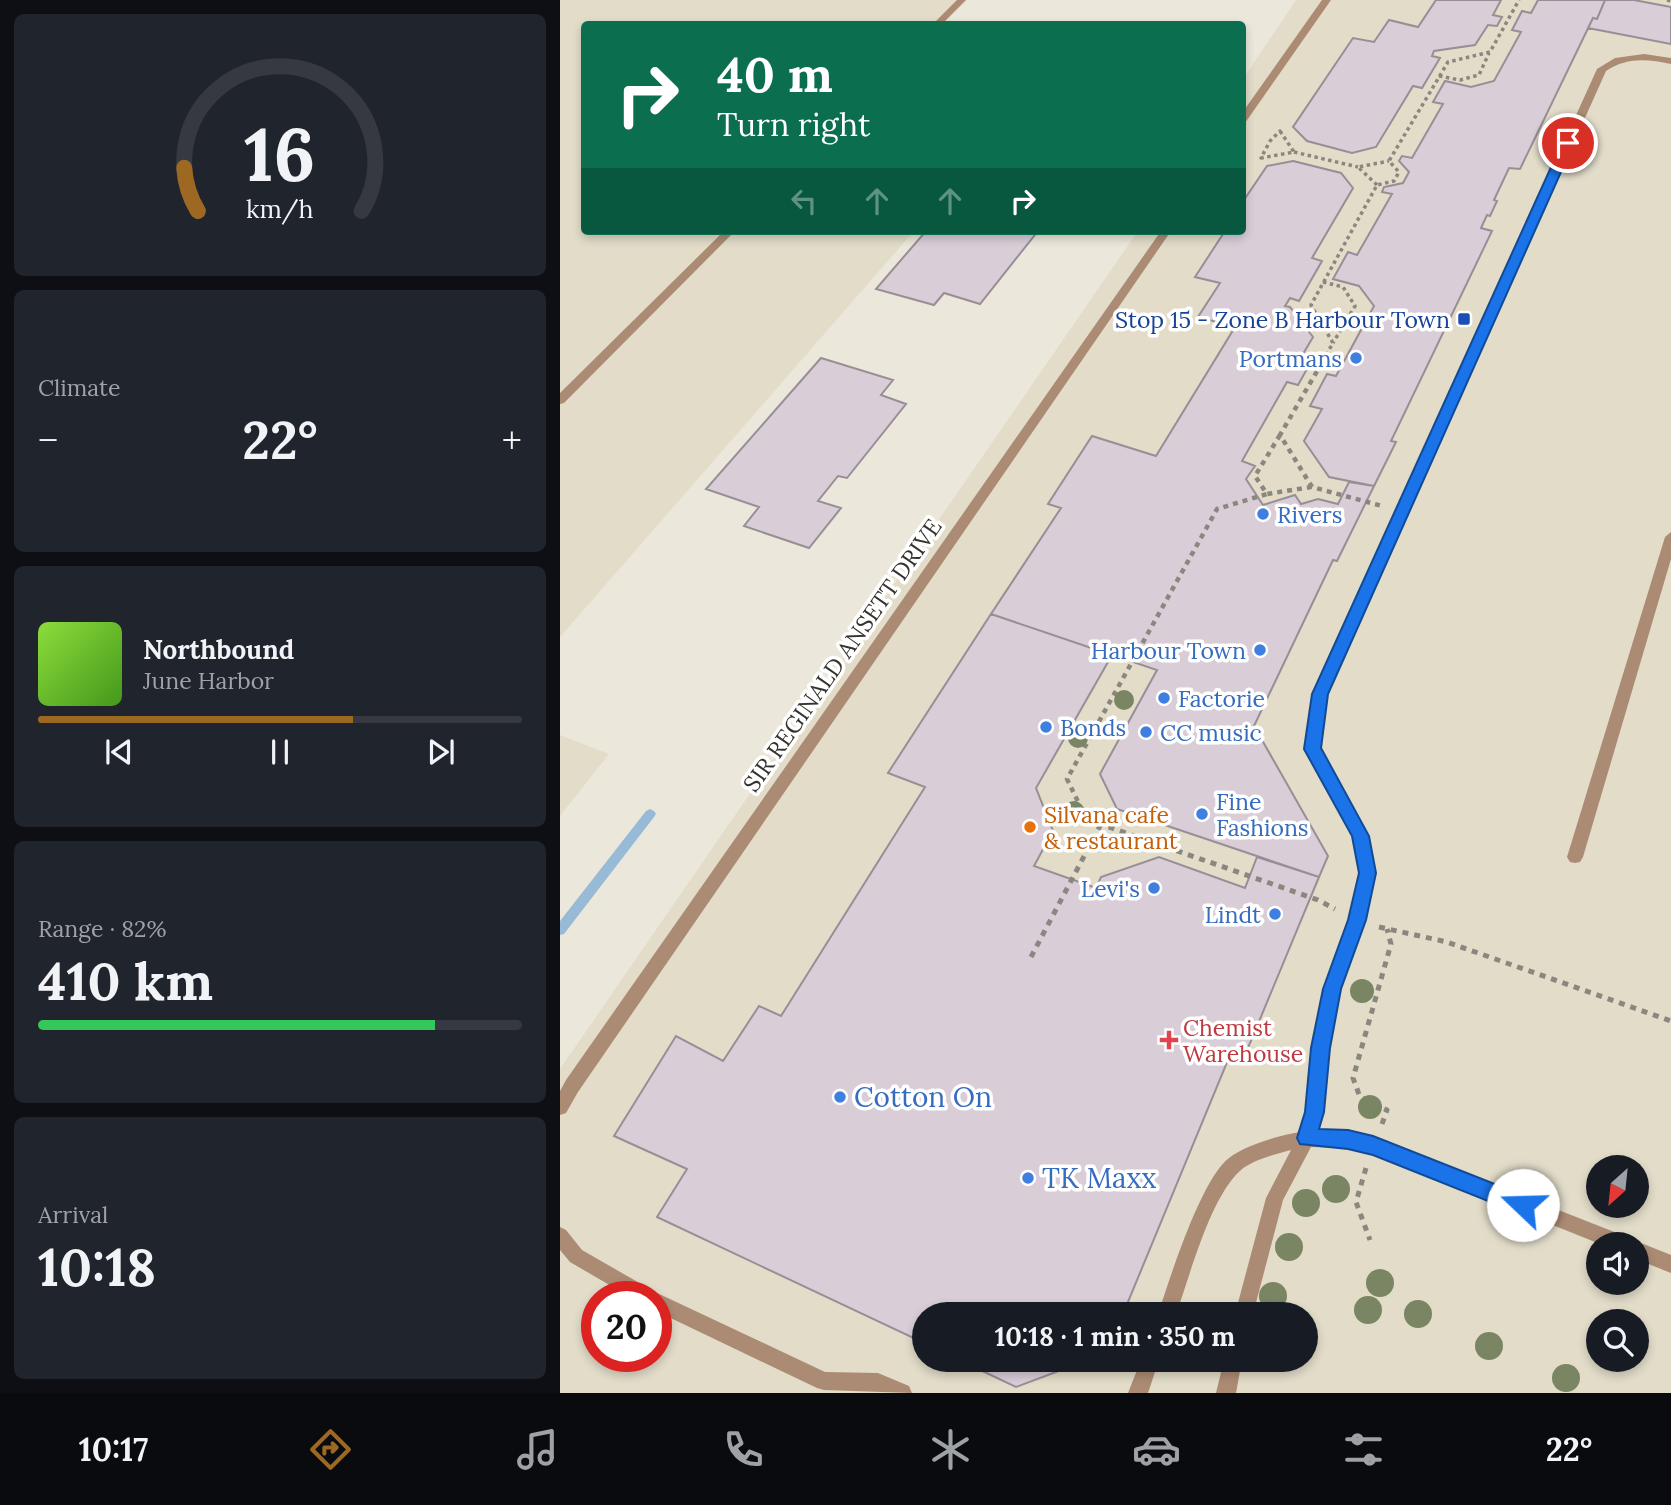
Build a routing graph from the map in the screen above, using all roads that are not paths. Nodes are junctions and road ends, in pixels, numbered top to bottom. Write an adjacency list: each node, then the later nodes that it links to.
1 (962, 0): 3 (lane)
2 (1327, 0): 5 (lane)
3 (940, 21)
4 (1671, 61): 12 (lane)
5 (1246, 115)
6 (726, 235): 8 (lane)
7 (1163, 235): 11 (lane, SIR REGINALD ANSETT DRIVE)
8 (560, 400)
9 (1671, 537): 10 (lane)
10 (1575, 857)
11 (560, 1107)
12 (1307, 1138): 13 (lane); 18 (lane); 19 (lane)
13 (1592, 1232)
14 (560, 1237): 17 (lane)
15 (1649, 1255): 16 (lane)
16 (1671, 1264)
17 (620, 1281)
18 (1172, 1302)
19 (1247, 1302)
20 (672, 1309): 23 (lane)
21 (1146, 1372): 25 (lane)
22 (1230, 1372): 26 (lane)
23 (827, 1387): 24 (lane)
24 (902, 1393)
25 (1138, 1393)
26 (1226, 1393)

